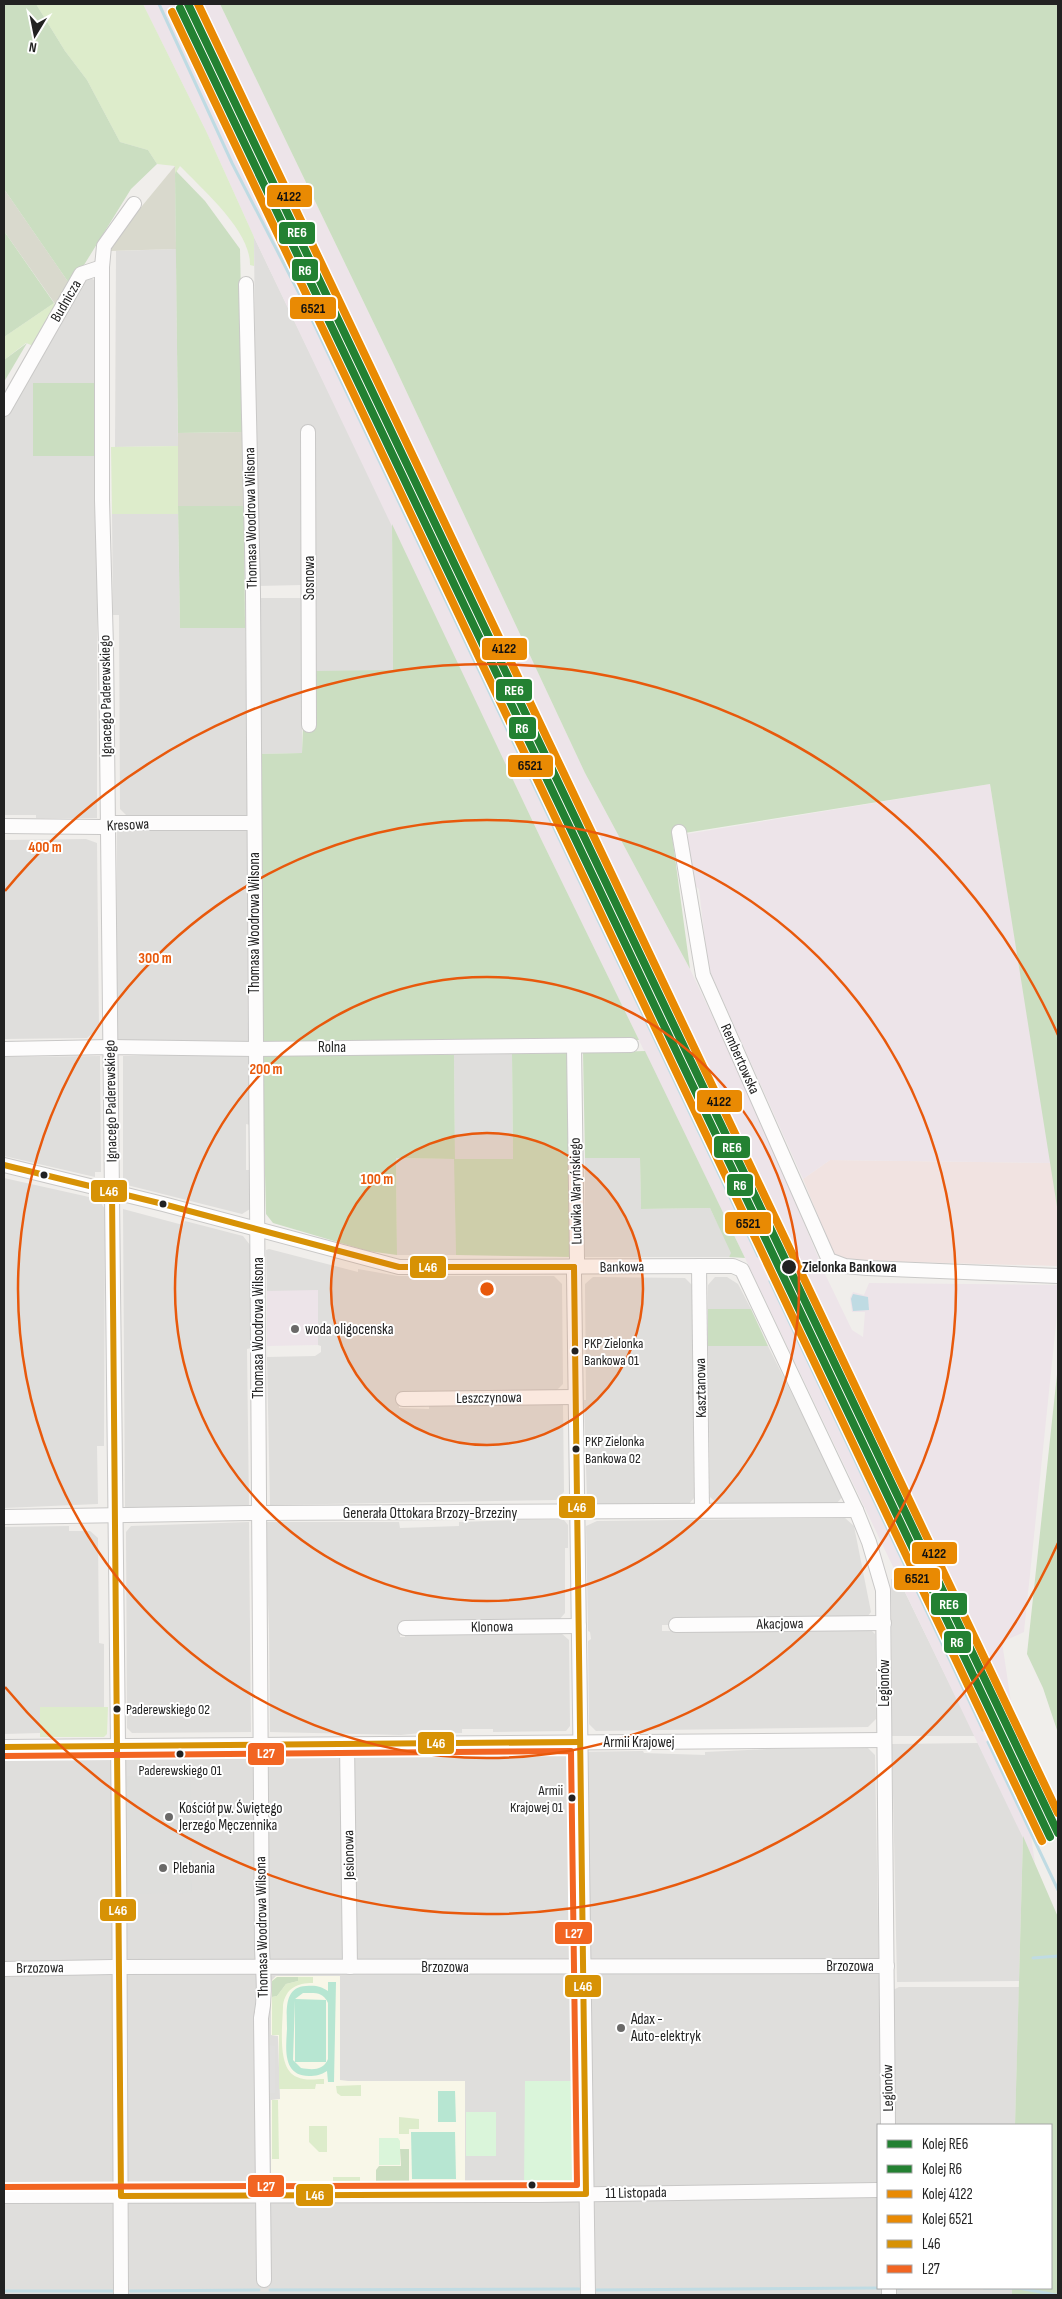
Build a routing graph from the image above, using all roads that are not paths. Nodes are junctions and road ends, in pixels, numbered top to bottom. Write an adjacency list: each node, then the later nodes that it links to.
1 (134, 204): 2 (street)
2 (102, 267): 4 (street, Budnicza); 8 (street, Ignacego Paderewskiego)
3 (246, 284): 7 (street, Thomasa Woodrowa Wilsona)
4 (4, 409)
5 (308, 432): 6 (street, Sosnowa)
6 (308, 725)
7 (253, 823): 8 (street, Kresowa); 15 (street, Thomasa Woodrowa Wilsona)
8 (108, 825): 9 (street, Kresowa); 13 (street, Ignacego Paderewskiego)
9 (4, 826)
10 (679, 832): 22 (street, Rembertowska)
11 (630, 1045): 12 (street, Rolna)
12 (574, 1046): 15 (street, Rolna); 20 (street, Ludwika Waryńskiego)
13 (110, 1047): 14 (street, Rolna); 15 (street, Rolna); 17 (street, Ignacego Paderewskiego)
14 (4, 1049)
15 (255, 1049): 18 (street, Thomasa Woodrowa Wilsona)
16 (4, 1165): 17 (street, Bankowa)
17 (112, 1191): 18 (street, Bankowa); 29 (street, Ignacego Paderewskiego)
18 (258, 1229): 20 (street, Bankowa); 28 (street, Thomasa Woodrowa Wilsona)
19 (699, 1266): 20 (street, Bankowa); 21 (street, Bankowa); 25 (street, Kasztanowa)
20 (574, 1267): 23 (street, Ludwika Waryńskiego)
21 (742, 1270): 26 (street, Legionów)
22 (1058, 1276)
23 (575, 1397): 24 (street, Leszczynowa); 27 (street, Ludwika Waryńskiego)
24 (403, 1400)
25 (702, 1510): 26 (street, Generała Ottokara Brzozy-Brzeziny); 27 (street, Generała Ottokara Brzozy-Brzeziny)
26 (856, 1510): 31 (street, Legionów)
27 (577, 1512): 28 (street, Generała Ottokara Brzozy-Brzeziny); 33 (street, Ludwika Waryńskiego)
28 (260, 1513): 29 (street, Generała Ottokara Brzozy-Brzeziny); 38 (street, Thomasa Woodrowa Wilsona)
29 (116, 1515): 30 (street, Generała Ottokara Brzozy-Brzeziny); 39 (street, Ignacego Paderewskiego)
30 (4, 1517)
31 (884, 1623): 32 (street, Akacjowa); 35 (street, Legionów)
32 (676, 1625)
33 (579, 1626): 34 (street, Klonowa); 36 (street, Ludwika Waryńskiego)
34 (405, 1628)
35 (884, 1740): 36 (street, Armii Krajowej); 41 (street, Legionów)
36 (580, 1742): 37 (street, Armii Krajowej); 45 (street, Ludwika Waryńskiego)
37 (347, 1744): 38 (street, Armii Krajowej); 44 (street, Jesionowa)
38 (261, 1745): 39 (street, Armii Krajowej); 43 (street, Thomasa Woodrowa Wilsona)
39 (118, 1746): 40 (street, Armii Krajowej); 42 (street, Ignacego Paderewskiego)
40 (4, 1747)
41 (887, 1966): 45 (street, Brzozowa); 47 (street, Legionów)
42 (119, 1967): 43 (street, Brzozowa); 46 (street, Brzozowa); 52 (street, Ignacego Paderewskiego)
43 (263, 1967): 44 (street, Brzozowa); 50 (street, Thomasa Woodrowa Wilsona)
44 (350, 1967): 45 (street, Brzozowa)
45 (583, 1967): 49 (street, Ludwika Waryńskiego)
46 (4, 1969)
47 (888, 2124)
48 (877, 2190): 49 (street, 11 Listopada)
49 (586, 2194): 50 (street, 11 Listopada); 55 (street, Ludwika Waryńskiego)
50 (264, 2195): 52 (street, 11 Listopada); 53 (street, Thomasa Woodrowa Wilsona)
51 (4, 2196): 52 (street, 11 Listopada)
52 (121, 2196): 54 (street, Ignacego Paderewskiego)
53 (264, 2280)
54 (121, 2295)
55 (588, 2295)

